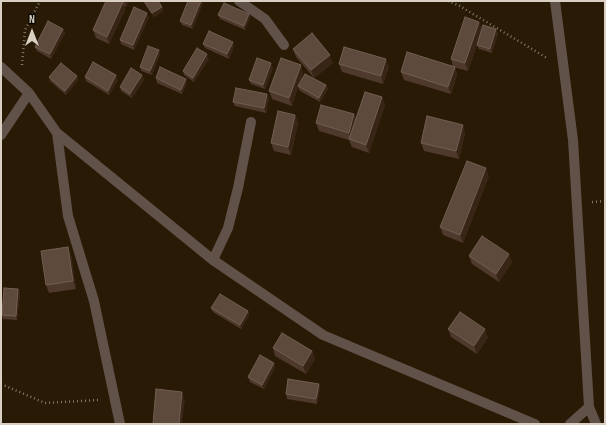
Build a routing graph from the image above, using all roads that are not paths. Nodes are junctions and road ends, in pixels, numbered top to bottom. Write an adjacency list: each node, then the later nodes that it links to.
1 (239, 1): 3 (street)
2 (555, 1): 10 (street)
3 (284, 45)
4 (1, 67): 5 (street)
5 (29, 93): 7 (street); 8 (street)
6 (251, 122): 9 (street)
7 (57, 133): 9 (street); 11 (street)
8 (1, 135)
9 (213, 260): 12 (street)
10 (589, 407): 13 (street); 14 (street)
11 (120, 424)
12 (535, 424)
13 (570, 424)
14 (596, 424)

